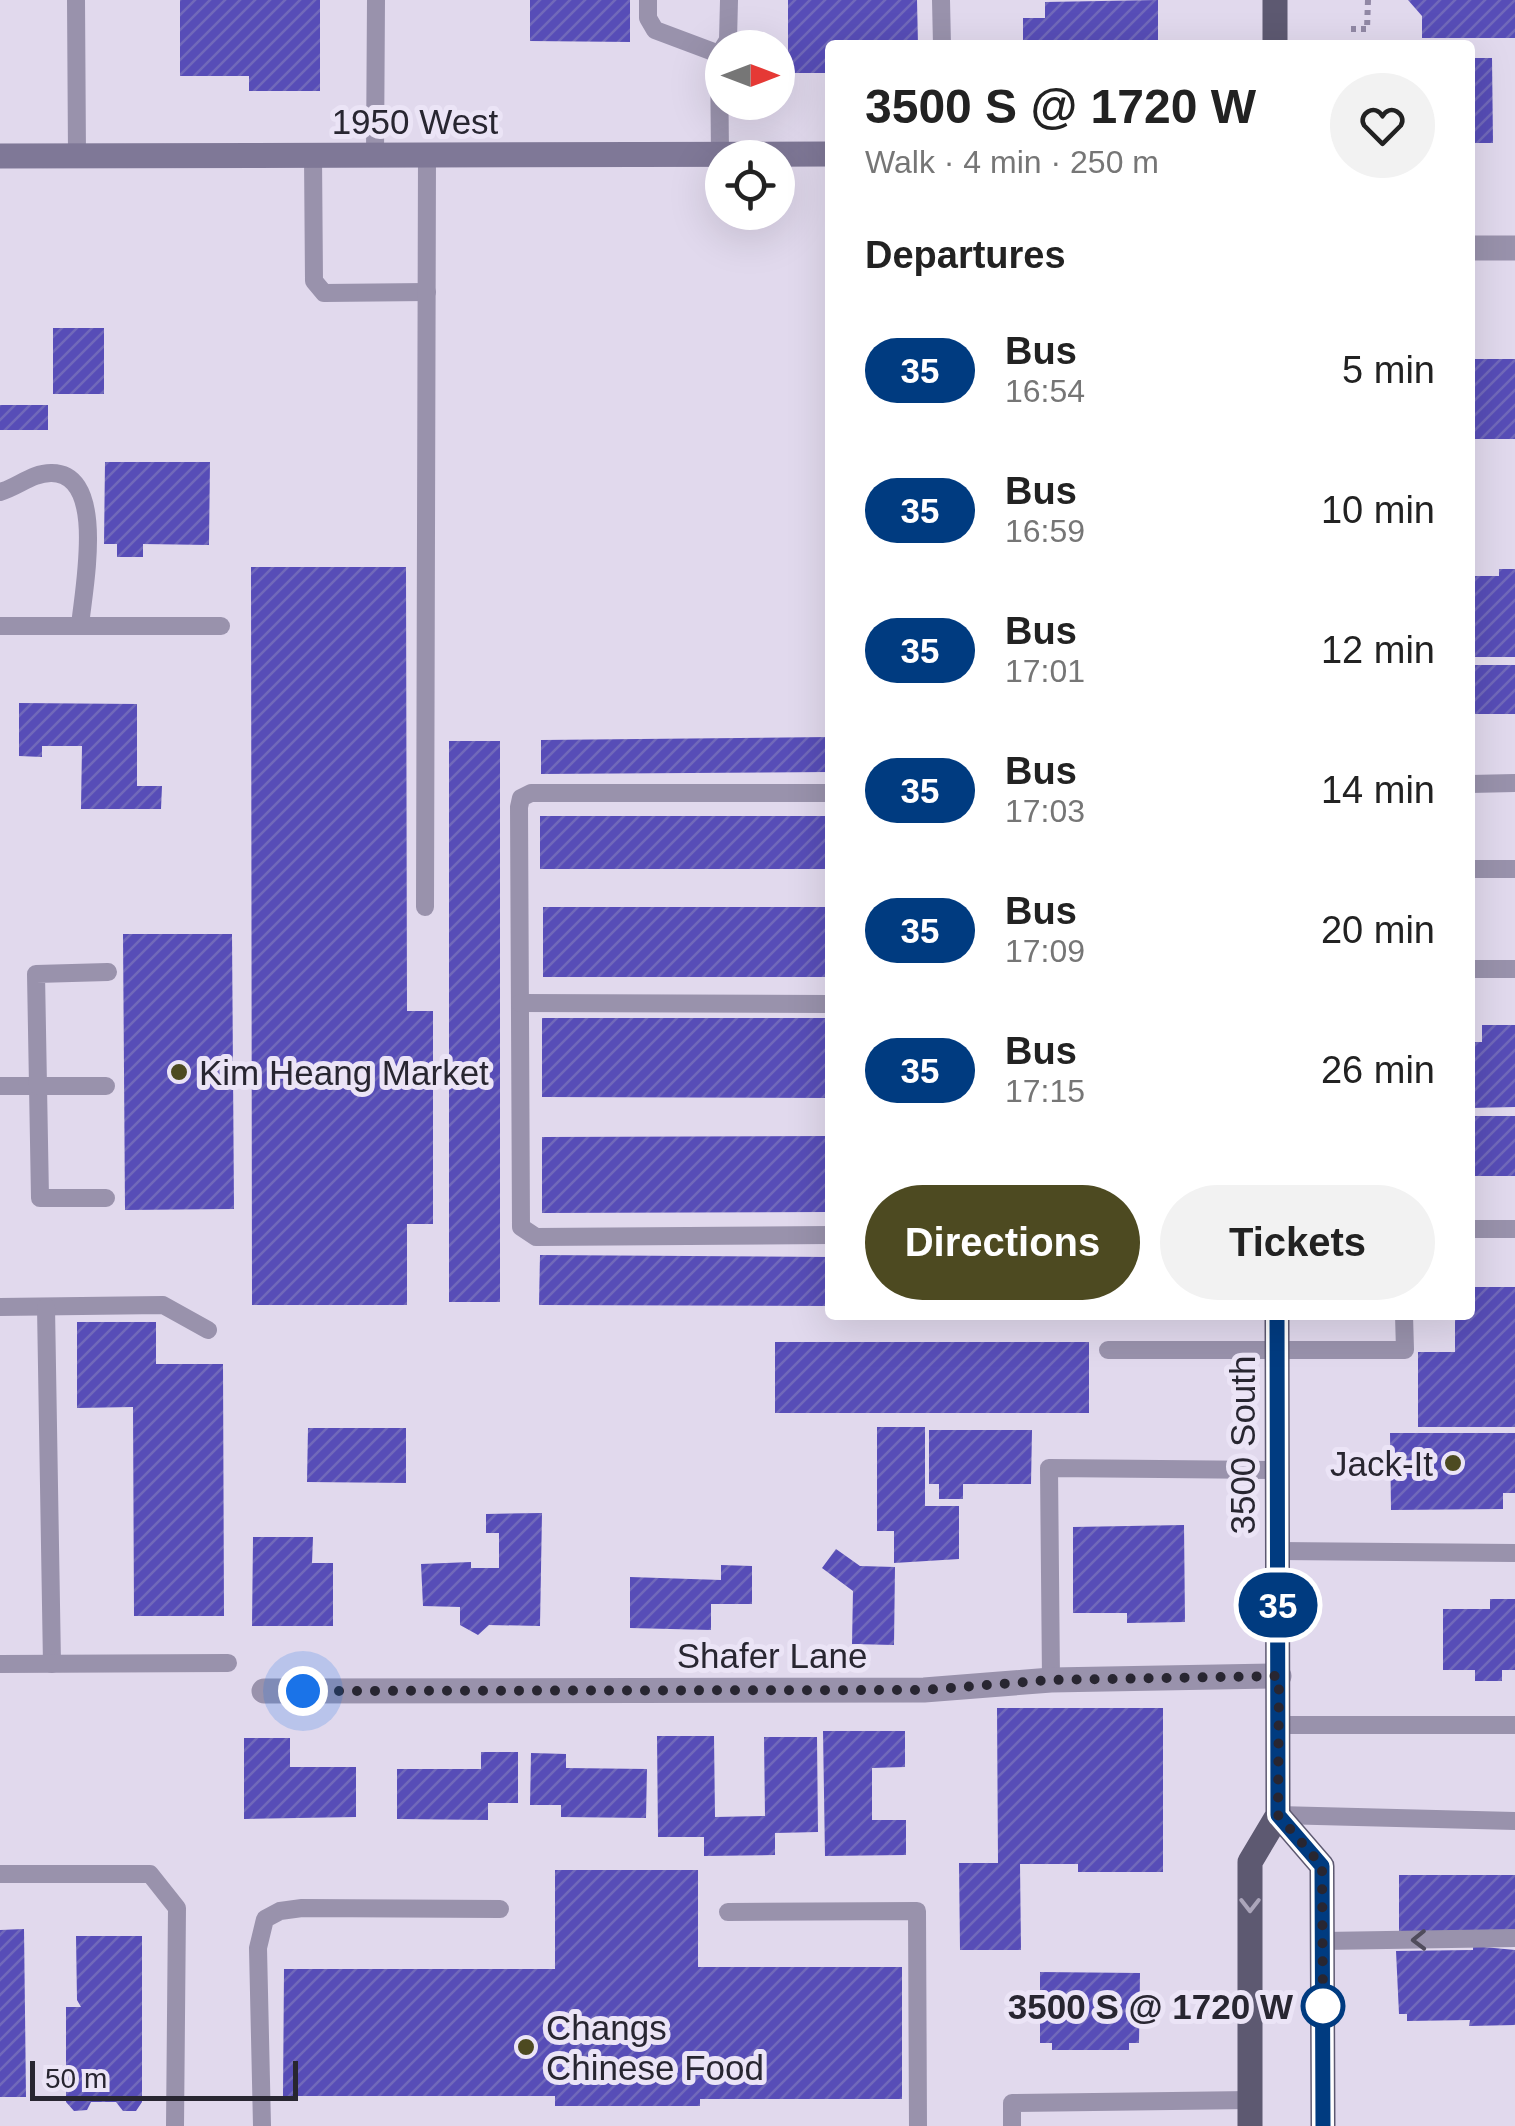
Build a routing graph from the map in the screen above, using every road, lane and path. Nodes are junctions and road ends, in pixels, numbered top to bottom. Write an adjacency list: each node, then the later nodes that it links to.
1 (76, 0): 17 (lane)
2 (376, 0): 19 (lane)
3 (648, 0): 12 (lane)
4 (729, 0): 9 (lane)
5 (942, 0): 10 (lane)
6 (1275, 0): 11 (main road)
7 (1368, 0): 8 (path)
8 (1352, 29)
9 (728, 30)
10 (942, 40)
11 (1275, 40)
12 (705, 45)
13 (705, 154): 20 (street, 1950 West)
14 (795, 154): 15 (street, 1950 West)
15 (825, 154)
16 (0, 156): 17 (street, 1950 West)
17 (76, 156): 18 (street, 1950 West)
18 (312, 156): 19 (street, 1950 West); 23 (lane)
19 (375, 156): 20 (street, 1950 West)
20 (427, 156): 23 (lane)
21 (1475, 248): 22 (street)
22 (1515, 248)
23 (427, 292): 33 (lane)
24 (0, 492): 26 (lane)
25 (0, 626): 26 (lane)
26 (80, 626): 27 (lane)
27 (221, 626)
28 (1515, 783): 29 (lane)
29 (1475, 784)
30 (825, 792): 37 (lane)
31 (1515, 869): 32 (lane)
32 (1475, 870)
33 (425, 908)
34 (1515, 969): 35 (lane)
35 (1475, 970)
36 (108, 972): 40 (lane)
37 (520, 1003): 38 (lane); 45 (lane)
38 (825, 1004)
39 (0, 1086): 40 (lane)
40 (38, 1086): 41 (lane); 42 (lane)
41 (106, 1086)
42 (106, 1198)
43 (1475, 1229): 44 (lane)
44 (1515, 1229)
45 (825, 1234)
46 (46, 1307): 47 (lane); 50 (lane); 58 (lane)
47 (0, 1308)
48 (1277, 1320): 52 (main road, 3500 South)
49 (1404, 1320): 52 (lane)
50 (208, 1330)
51 (1108, 1350): 52 (lane)
52 (1277, 1350): 53 (main road, 3500 South)
53 (1277, 1470): 54 (main road, 3500 South); 60 (lane)
54 (1278, 1551): 55 (lane); 59 (main road, 3500 South)
55 (1515, 1553)
56 (228, 1663): 58 (lane)
57 (0, 1664): 58 (lane)
58 (52, 1664)
59 (1279, 1676): 60 (street, Shafer Lane); 62 (main road, 3500 South)
60 (1051, 1680): 61 (street, Shafer Lane)
61 (264, 1691)
62 (1279, 1725): 63 (lane); 64 (main road, 3500 South)
63 (1515, 1725)
64 (1278, 1815): 65 (lane); 70 (main road); 71 (main road, one-way to 71)
65 (1515, 1820)
66 (0, 1874): 72 (lane)
67 (500, 1909): 73 (lane)
68 (728, 1912): 74 (lane)
69 (1515, 1938): 70 (lane, one-way to 70)
70 (1322, 1941): 76 (main road)
71 (1250, 2113): 75 (lane)
72 (175, 2126)
73 (262, 2126)
74 (918, 2126)
75 (1012, 2126)
76 (1323, 2126)

